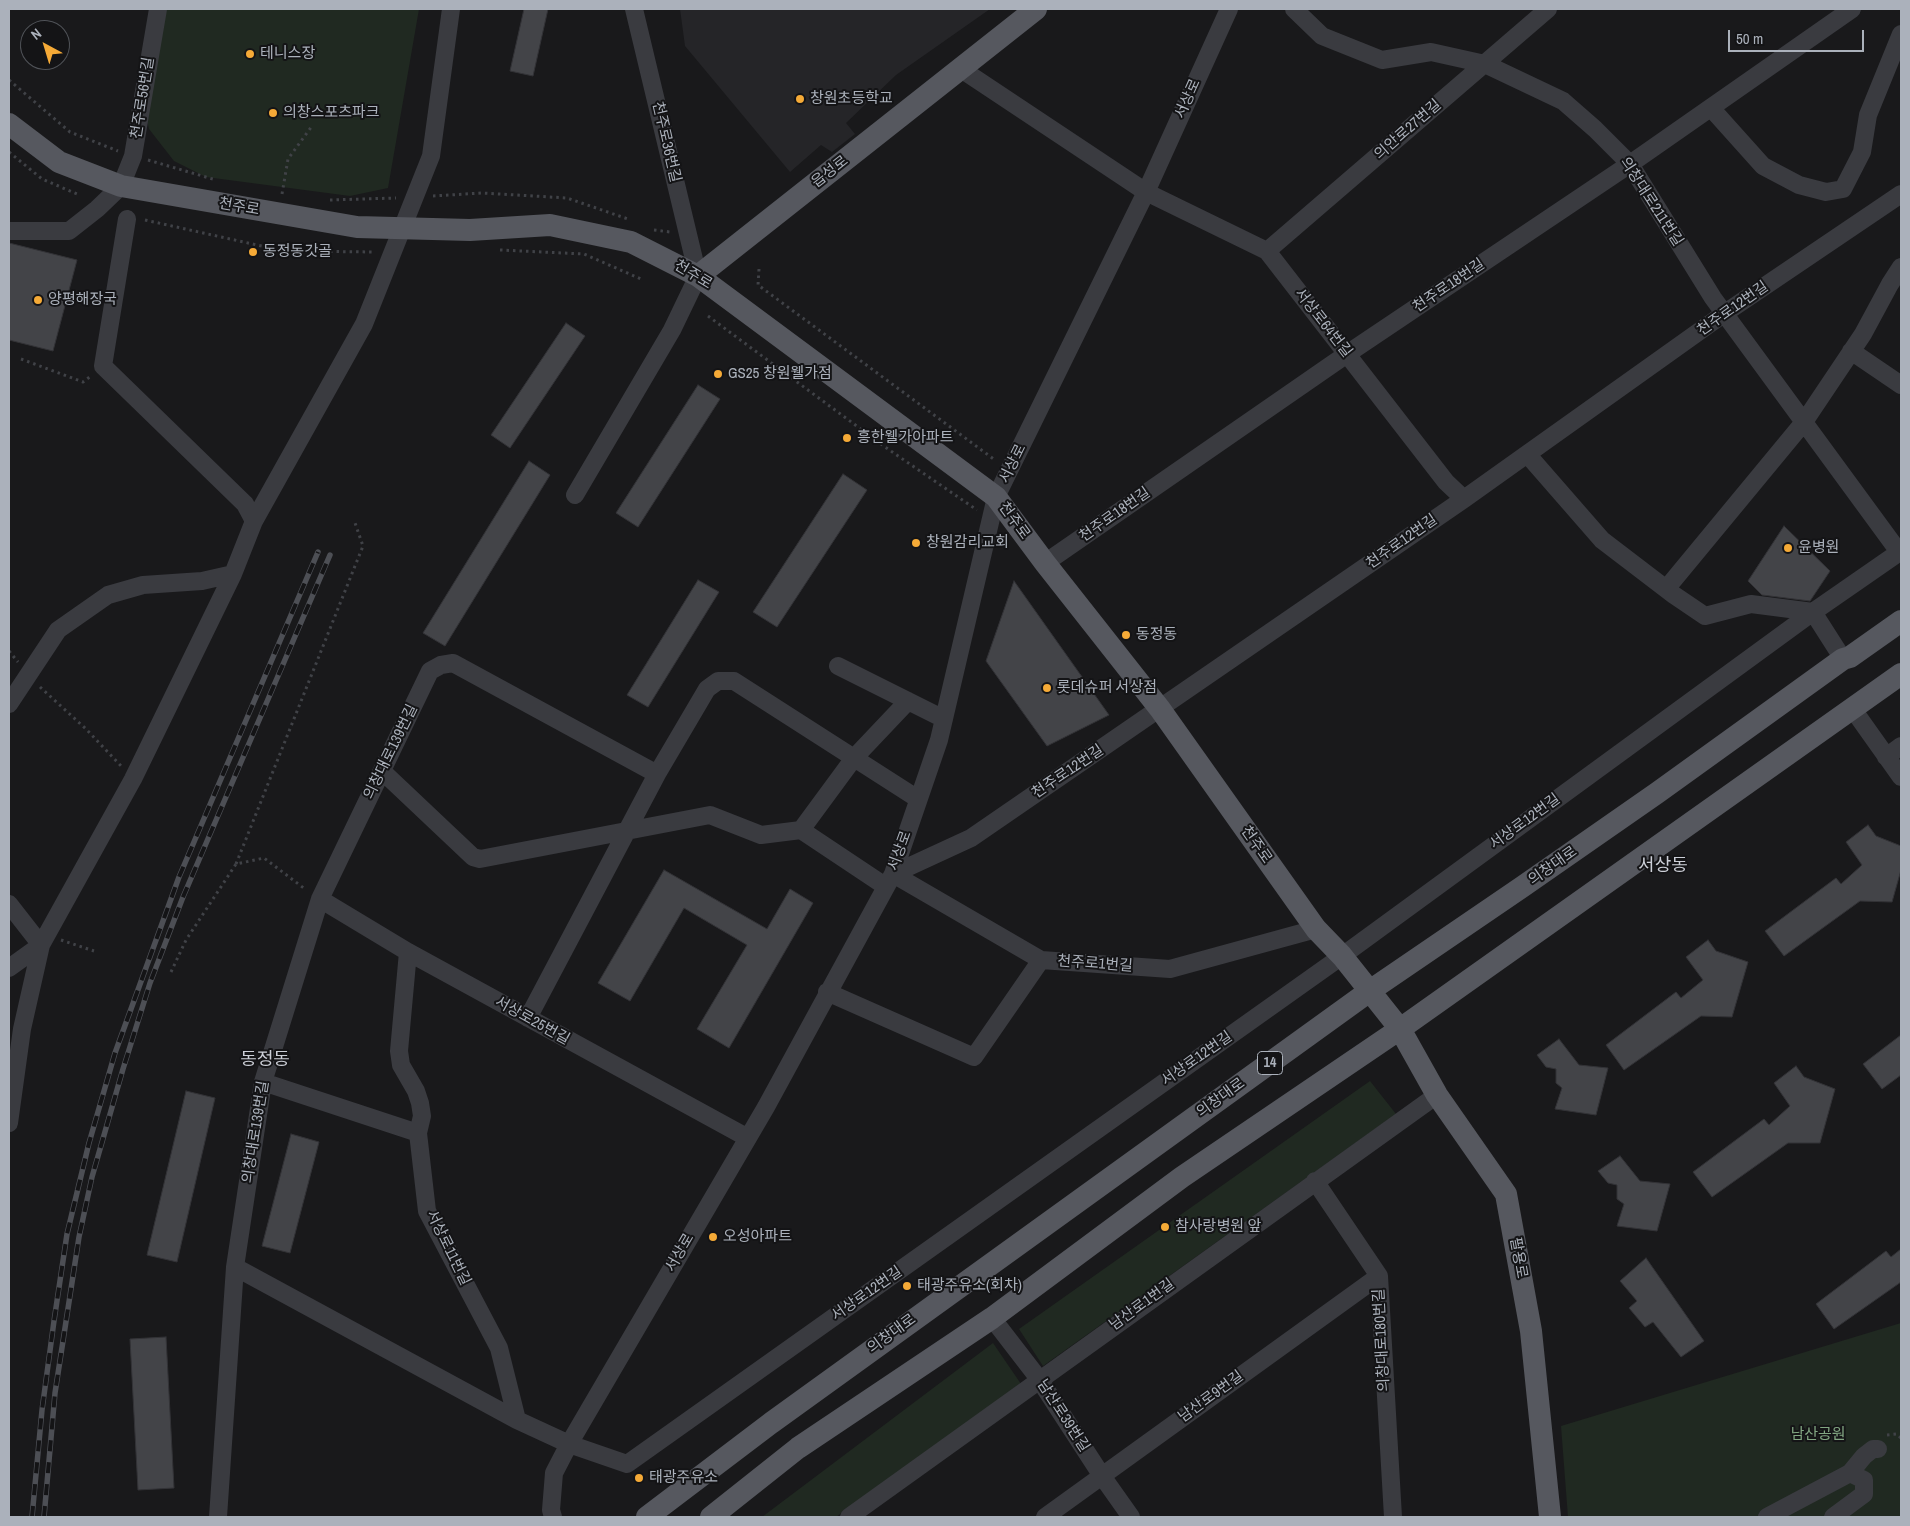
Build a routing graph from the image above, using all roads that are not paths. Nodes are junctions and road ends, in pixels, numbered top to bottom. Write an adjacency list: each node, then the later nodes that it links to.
1 (158, 9): 15 (street, 천주로56번길)
2 (451, 9): 33 (street)
3 (634, 9): 22 (street, 천주로36번길)
4 (1036, 9): 11 (main road, 읍성로)
5 (1229, 9): 16 (street, 서상로)
6 (1294, 9): 10 (street, 의창대로211번길)
7 (1548, 9): 10 (street, 의안로27번길)
8 (1852, 9): 12 (street, 천주로18번길)
9 (1901, 34): 12 (street)
10 (1486, 64): 14 (street, 의창대로211번길); 20 (street, 의안로27번길)
11 (961, 69): 16 (street); 22 (main road, 읍성로)
12 (1711, 108): 14 (street, 천주로18번길)
13 (9, 124): 15 (main road, 천주로)
14 (1630, 164): 24 (street, 의창대로211번길); 26 (street, 천주로18번길)
15 (121, 186): 19 (street); 22 (main road, 천주로)
16 (1146, 192): 20 (street, 서상로64번길); 31 (street, 서상로)
17 (1901, 194): 24 (street, 천주로12번길)
18 (127, 219): 33 (street)
19 (9, 231)
20 (1267, 250): 26 (street, 서상로64번길)
21 (1901, 267): 23 (street)
22 (698, 276): 30 (street); 31 (main road, 천주로)
23 (1895, 287): 25 (street)
24 (1725, 313): 28 (street, 의창대로211번길); 29 (street, 천주로12번길)
25 (1851, 351): 27 (street); 28 (street)
26 (1347, 354): 32 (street, 서상로64번길); 35 (street, 천주로18번길)
27 (1901, 385)
28 (1804, 422): 34 (street, 의창대로211번길); 37 (street)
29 (1527, 454): 32 (street, 천주로12번길); 37 (street)
30 (574, 495)
31 (996, 497): 35 (main road, 천주로); 47 (street, 서상로)
32 (1464, 499): 46 (street, 천주로12번길)
33 (254, 521): 36 (street)
34 (1900, 552): 38 (street, 서상로12번길)
35 (1045, 564): 46 (main road, 천주로)
36 (234, 574): 44 (street); 61 (street)
37 (1666, 588): 38 (street)
38 (1813, 612): 40 (street); 63 (street, 서상로12번길)
39 (1901, 621): 40 (main road, 의창대로 / 14)
40 (1843, 660): 66 (main road, 의창대로 / 14)
41 (838, 666): 43 (street)
42 (1901, 674): 45 (main road)
43 (908, 701): 47 (street); 50 (street)
44 (9, 704)
45 (1852, 708): 49 (street); 69 (main road)
46 (1160, 709): 57 (street, 천주로12번길); 60 (main road, 천주로)
47 (944, 718): 54 (street, 서상로)
48 (1901, 746): 49 (street)
49 (1886, 757): 53 (street)
50 (854, 758): 52 (street); 54 (street); 56 (street)
51 (382, 771): 52 (street, 의창대로139번길); 55 (street); 58 (street, 의창대로139번길)
52 (657, 774): 55 (street)
53 (1901, 778)
54 (918, 799): 57 (street, 서상로)
55 (628, 830): 56 (street); 68 (street)
56 (801, 830): 57 (street, 천주로1번길)
57 (889, 880): 64 (street, 천주로1번길); 67 (street, 서상로)
58 (320, 899): 62 (street, 서상로25번길); 70 (street, 의창대로139번길)
59 (9, 904): 61 (street)
60 (1316, 929): 63 (main road, 천주로); 64 (street, 천주로1번길)
61 (44, 940): 65 (street); 72 (street)
62 (408, 952): 68 (street, 서상로25번길); 73 (street, 서상로11번길)
63 (1342, 956): 66 (main road, 천주로); 81 (street, 서상로12번길)
64 (1040, 960): 67 (street)
65 (9, 968)
66 (1371, 990): 69 (main road, 천주로); 87 (main road, 의창대로 / 14)
67 (827, 992): 74 (street, 서상로)
68 (528, 1018): 74 (street, 서상로25번길)
69 (1400, 1029): 71 (main road, 팔용로); 78 (main road)
70 (263, 1082): 73 (street); 76 (street, 의창대로139번길)
71 (1437, 1094): 75 (street, 남산로1번길); 93 (main road, 팔용로)
72 (9, 1123)
73 (418, 1133): 80 (street, 서상로11번길)
74 (748, 1138): 81 (street, 서상로)
75 (1315, 1181): 77 (street, 의창대로180번길); 79 (street, 남산로1번길)
76 (235, 1267): 80 (street); 86 (street, 의창대로139번길)
77 (1379, 1276): 84 (street, 남산로9번길); 92 (street, 의창대로180번길)
78 (992, 1318): 79 (street, 남산로39번길); 88 (main road)
79 (1039, 1379): 84 (street, 남산로39번길); 89 (street, 남산로1번길)
80 (517, 1420): 81 (street)
81 (569, 1444): 85 (street, 서상로)
82 (1878, 1449): 83 (street)
83 (1850, 1473): 94 (street); 95 (street)
84 (1102, 1476): 90 (street, 남산로9번길); 91 (street, 남산로39번길)
85 (550, 1515)
86 (218, 1517)
87 (647, 1517)
88 (710, 1517)
89 (849, 1517)
90 (1045, 1517)
91 (1131, 1517)
92 (1392, 1517)
93 (1550, 1517)
94 (1767, 1517)
95 (1832, 1517)

